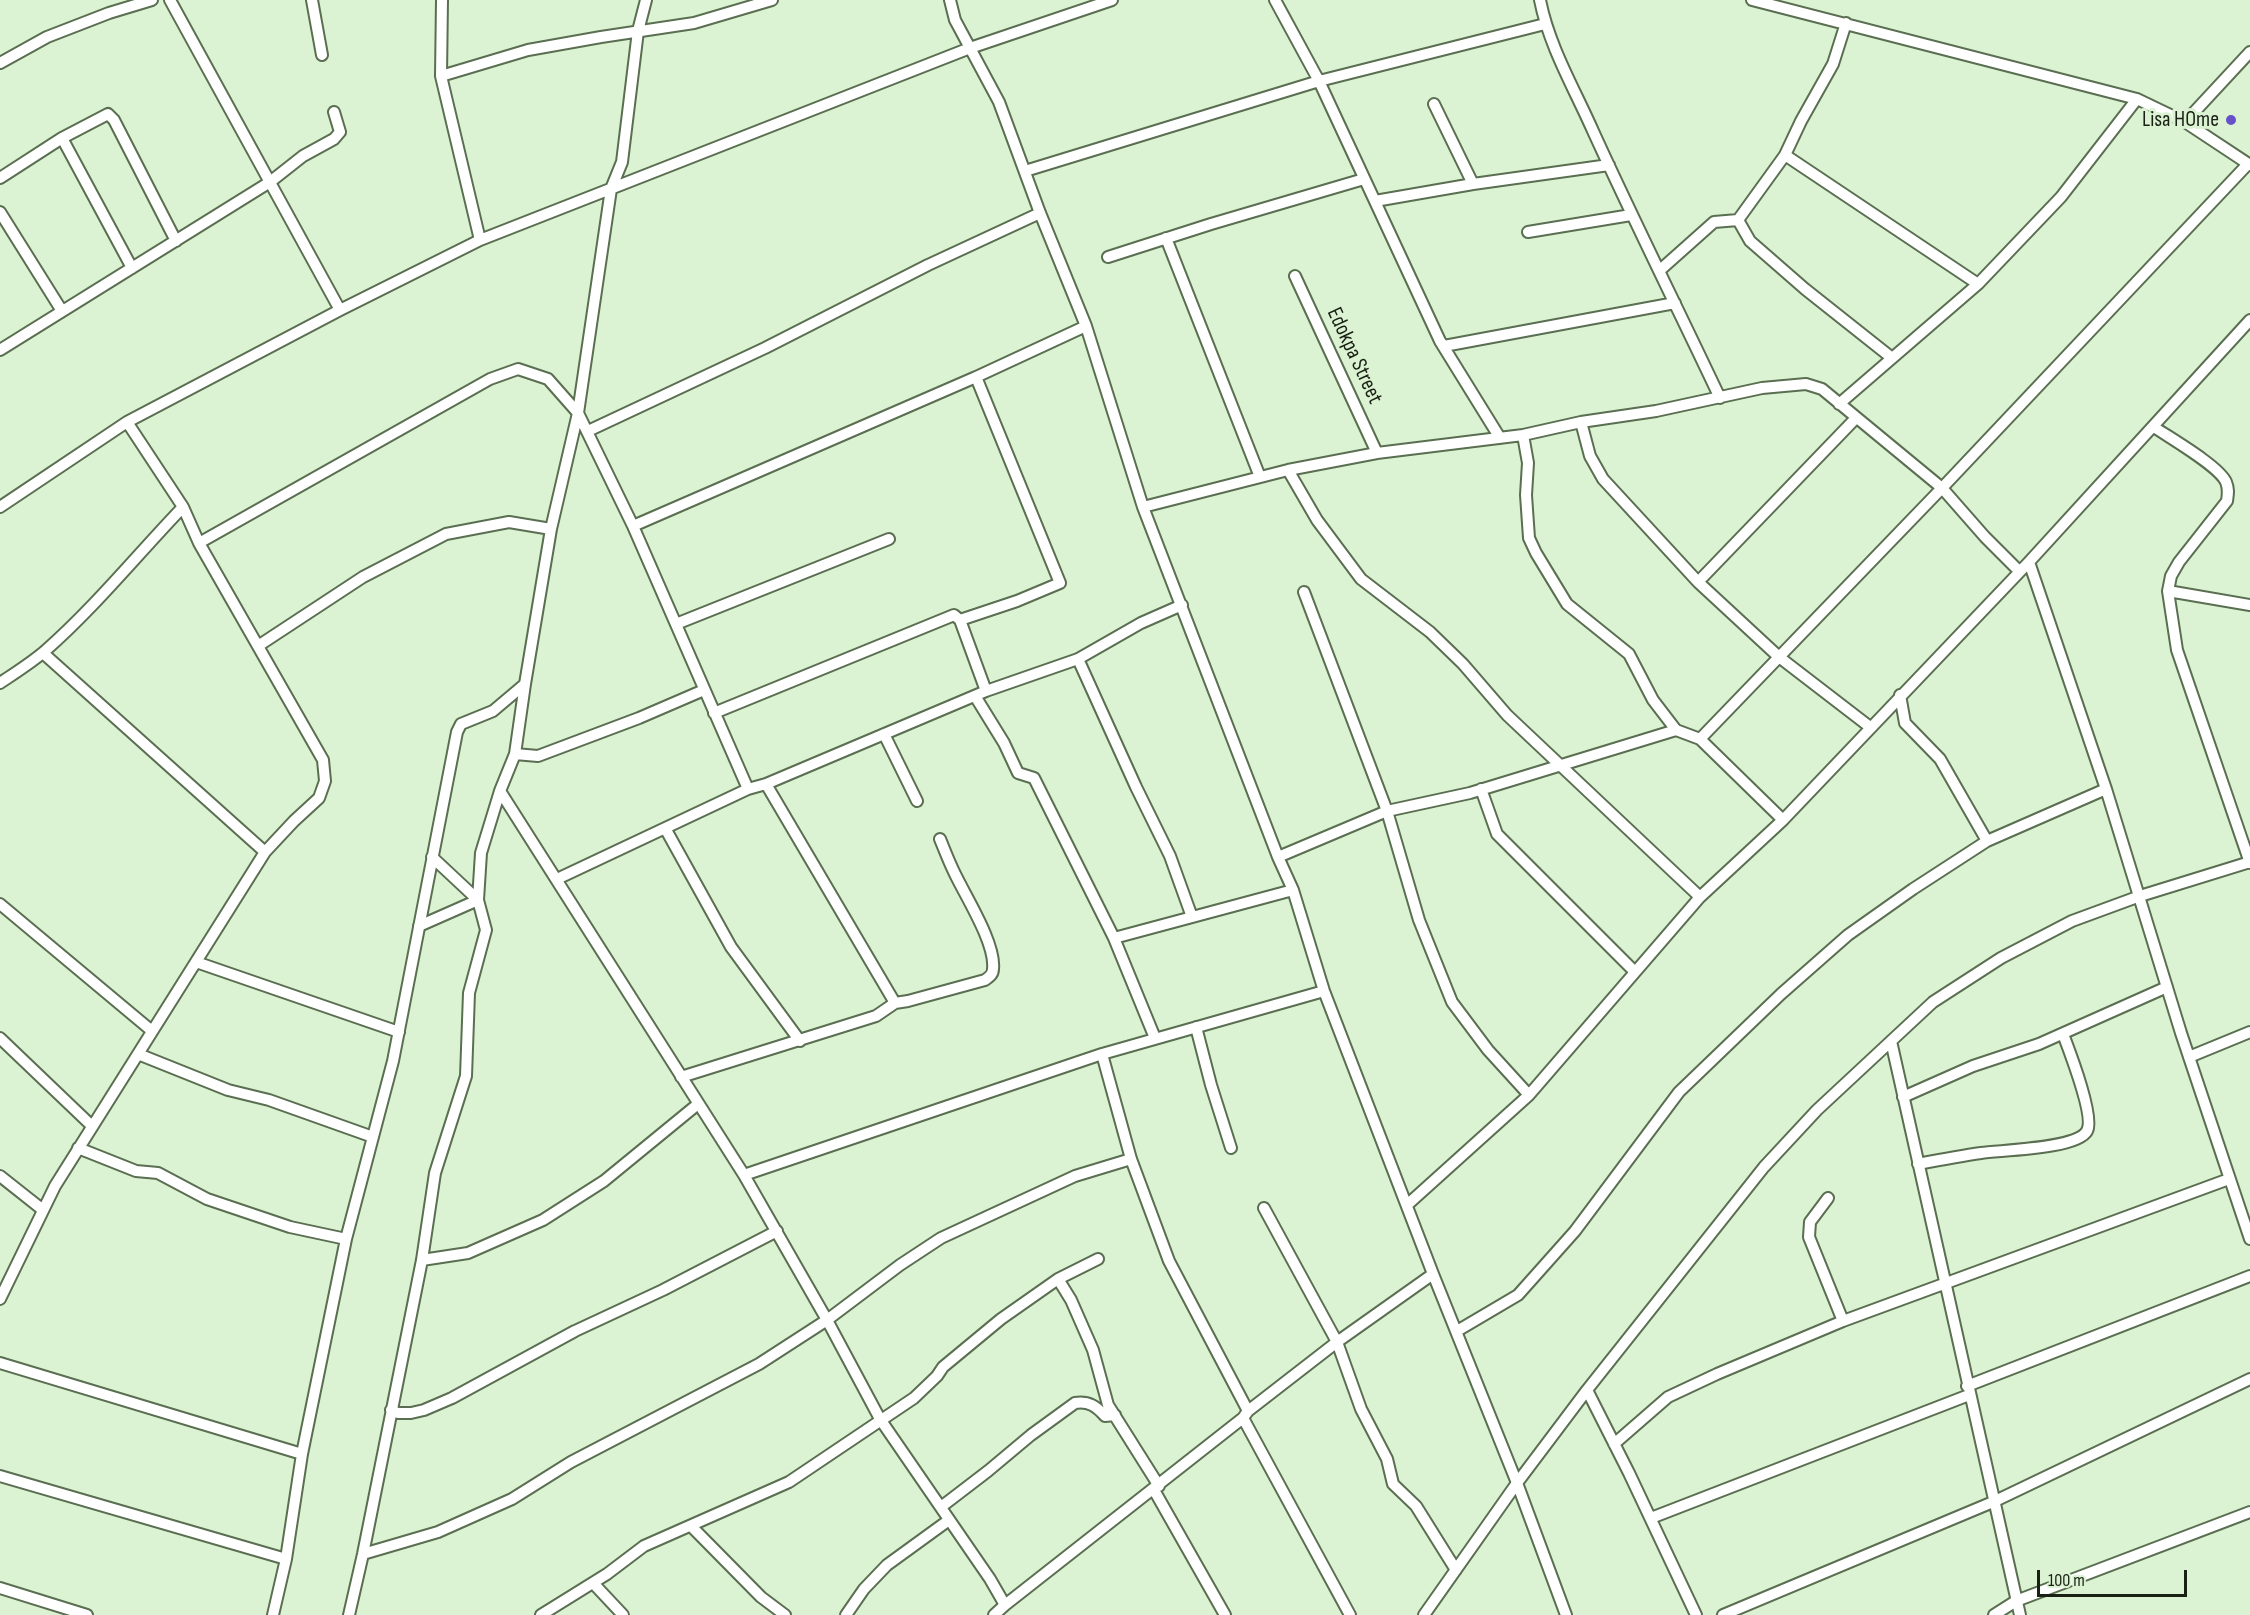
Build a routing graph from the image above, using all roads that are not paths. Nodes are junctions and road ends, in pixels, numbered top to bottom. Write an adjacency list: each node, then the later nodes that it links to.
1 (153, 0): 20 (street)
2 (170, 0): 34 (street)
3 (312, 0): 19 (street)
4 (442, 0): 21 (street)
5 (646, 0): 16 (street)
6 (772, 0): 16 (street)
7 (950, 0): 17 (street)
8 (1112, 0): 12 (street)
9 (1275, 0): 22 (street)
10 (1540, 0): 14 (street)
11 (1752, 0): 13 (street)
12 (1090, 3): 17 (street)
13 (1790, 4): 15 (street)
14 (1545, 24): 22 (street); 29 (street)
15 (1846, 24): 23 (street); 28 (street)
16 (638, 31): 21 (street); 36 (street)
17 (970, 48): 31 (street); 36 (street)
18 (2250, 52): 26 (street)
19 (322, 55)
20 (0, 63)
21 (441, 76): 45 (street)
22 (1318, 81): 31 (street); 33 (street)
23 (2137, 99): 26 (street); 50 (street)
24 (1434, 104): 35 (street)
25 (334, 112): 34 (street)
26 (2184, 122): 30 (street)
27 (62, 138): 32 (street); 44 (street); 47 (street)
28 (1785, 155): 41 (street); 50 (street)
29 (1609, 165): 35 (street); 40 (street)
30 (2249, 165): 73 (street)
31 (1025, 171): 39 (street)
32 (0, 178)
33 (1364, 179): 37 (street); 43 (street)
34 (270, 182): 44 (street); 52 (street)
35 (1473, 184): 37 (street)
36 (611, 189): 45 (street); 62 (street)
37 (1375, 201): 56 (street)
38 (0, 212): 53 (street)
39 (1040, 213): 55 (street); 67 (street)
40 (1631, 215): 42 (street); 48 (street)
41 (1738, 220): 48 (street); 58 (street)
42 (1528, 232)
43 (1166, 238): 46 (street); 72 (street)
44 (176, 240): 47 (street)
45 (480, 240): 52 (street)
46 (1108, 257)
47 (132, 268): 53 (street)
48 (1659, 271): 51 (street)
49 (1296, 276): 70 (street, Edokpa Street)
50 (1978, 284): 58 (street)
51 (1675, 303): 56 (street); 60 (street)
52 (340, 310): 64 (street)
53 (62, 311): 57 (street)
54 (2250, 320): 66 (street)
55 (1086, 326): 59 (street); 76 (street)
56 (1444, 346): 69 (street)
57 (0, 350)
58 (1892, 358): 61 (street)
59 (976, 377): 77 (street); 88 (street)
60 (1720, 398): 61 (street); 65 (street)
61 (1839, 404): 63 (street)
62 (578, 413): 67 (street); 78 (street); 80 (street)
63 (1856, 418): 73 (street); 83 (street)
64 (128, 422): 74 (street); 75 (street)
65 (1581, 422): 68 (street); 83 (street)
66 (2154, 427): 81 (street); 84 (street)
67 (588, 431): 77 (street)
68 (1523, 435): 69 (street); 101 (street)
69 (1500, 438): 70 (street)
70 (1377, 453): 71 (street)
71 (1288, 470): 72 (street); 105 (street)
72 (1260, 477): 76 (street)
73 (1942, 488): 82 (street); 92 (street)
74 (0, 507)
75 (183, 507): 80 (street); 91 (street)
76 (1143, 507): 86 (street)
77 (633, 526): 89 (street)
78 (551, 529): 90 (street); 95 (street)
79 (889, 539): 89 (street)
80 (199, 543): 90 (street)
81 (2029, 562): 82 (street); 109 (street)
82 (2019, 571): 98 (street)
83 (1698, 582): 92 (street)
84 (2168, 591): 87 (street); 120 (street)
85 (1304, 592): 112 (street)
86 (1182, 605): 93 (street); 119 (street)
87 (2250, 605)
88 (960, 620): 97 (street); 99 (street)
89 (676, 624): 96 (street)
90 (258, 646): 117 (street)
91 (43, 652): 94 (street); 117 (street)
92 (1779, 657): 100 (street); 103 (street)
93 (1078, 659): 97 (street); 127 (street)
94 (0, 683)
95 (525, 684): 104 (street); 118 (street)
96 (704, 690): 99 (street); 104 (street)
97 (980, 694): 102 (street); 129 (street)
98 (1900, 695): 100 (street); 116 (street)
99 (714, 713): 107 (street)
100 (1870, 727): 113 (street)
101 (1676, 730): 103 (street); 105 (street)
102 (884, 734): 106 (street); 111 (street)
103 (1700, 739): 113 (street)
104 (515, 754): 110 (street)
105 (1562, 765): 108 (street); 124 (street)
106 (766, 784): 107 (street); 134 (street)
107 (748, 789): 114 (street)
108 (1481, 789): 112 (street); 131 (street)
109 (2106, 789): 116 (street); 123 (street)
110 (500, 791): 121 (street); 125 (street)
111 (917, 801)
112 (1387, 811): 119 (street); 148 (street)
113 (1784, 820): 124 (street)
114 (665, 828): 121 (street); 142 (street)
115 (940, 839): 134 (street)
116 (1988, 841): 176 (street)
117 (265, 852): 130 (street)
118 (432, 857): 125 (street); 128 (street)
119 (1278, 857): 122 (street)
120 (2250, 862): 123 (street)
121 (556, 879): 147 (street)
122 (1293, 890): 127 (street); 133 (street)
123 (2140, 896): 132 (street); 143 (street)
124 (1700, 897): 131 (street)
125 (478, 900): 128 (street); 168 (street)
126 (0, 904): 136 (street)
127 (1192, 917): 129 (street)
128 (419, 926): 137 (street)
129 (1114, 938): 141 (street)
130 (196, 962): 136 (street); 137 (street)
131 (1635, 972): 148 (street)
132 (2167, 987): 139 (street); 146 (street)
133 (1324, 991): 135 (street); 161 (street)
134 (895, 1002): 142 (street)
135 (1196, 1027): 141 (street); 154 (street)
136 (152, 1031): 144 (street)
137 (399, 1032): 152 (street)
138 (2250, 1032): 146 (street)
139 (2063, 1034): 149 (street); 156 (street)
140 (0, 1038): 151 (street)
141 (1155, 1038): 145 (street)
142 (800, 1041): 147 (street)
143 (1891, 1041): 149 (street); 180 (street)
144 (138, 1054): 151 (street); 152 (street)
145 (1102, 1054): 155 (street); 157 (street)
146 (2189, 1057): 159 (street)
147 (681, 1077): 150 (street)
148 (1529, 1095): 161 (street)
149 (1903, 1097): 156 (street)
150 (698, 1104): 157 (street); 168 (street)
151 (92, 1126): 153 (street)
152 (374, 1137): 165 (street)
153 (78, 1148): 163 (street); 165 (street)
154 (1231, 1148)
155 (1131, 1159): 174 (street); 184 (street)
156 (1918, 1164): 172 (street)
157 (744, 1175): 164 (street)
158 (0, 1176): 163 (street)
159 (2229, 1179): 166 (street); 172 (street)
160 (1828, 1198): 175 (street)
161 (1407, 1205): 169 (street)
162 (1264, 1208): 177 (street)
163 (43, 1210): 173 (street)
164 (777, 1231): 174 (street); 182 (street)
165 (346, 1239): 187 (street)
166 (2250, 1239)
167 (1098, 1259): 171 (street)
168 (422, 1260): 182 (street)
169 (1433, 1274): 176 (street); 177 (street)
170 (2250, 1276): 181 (street)
171 (1058, 1279): 183 (street); 185 (street)
172 (1945, 1285): 175 (street); 181 (street)
173 (0, 1299)
174 (827, 1320): 185 (street); 197 (street)
175 (1843, 1321): 186 (street)
176 (1457, 1331): 189 (street)
177 (1337, 1342): 184 (street); 199 (street)
178 (0, 1363): 187 (street)
179 (2250, 1379): 191 (street)
180 (1587, 1390): 186 (street); 189 (street)
181 (1968, 1390): 191 (street); 194 (street)
182 (391, 1410): 197 (street)
183 (1115, 1414): 190 (street); 192 (street)
184 (1246, 1415): 190 (street); 213 (street)
185 (880, 1419): 192 (street); 196 (street)
186 (1614, 1444): 194 (street)
187 (302, 1455): 198 (street)
188 (0, 1476): 198 (street)
189 (1517, 1484): 199 (street); 215 (street)
190 (1156, 1488): 203 (street); 212 (street)
191 (1993, 1502): 202 (street); 217 (street)
192 (941, 1507): 195 (street)
193 (2250, 1512): 202 (street)
194 (1651, 1518): 216 (street)
195 (950, 1520): 203 (street); 210 (street)
196 (691, 1526): 200 (street); 209 (street)
197 (363, 1554): 206 (street)
198 (286, 1559): 205 (street)
199 (1456, 1570): 214 (street)
200 (593, 1583): 207 (street); 208 (street)
201 (0, 1588): 204 (street)
202 (2016, 1600): 218 (street); 219 (street)
203 (1005, 1605): 211 (street)
204 (87, 1615)
205 (273, 1615)
206 (349, 1615)
207 (541, 1615)
208 (623, 1615)
209 (785, 1615)
210 (846, 1615)
211 (994, 1615)
212 (1225, 1615)
213 (1350, 1615)
214 (1424, 1615)
215 (1566, 1615)
216 (1696, 1615)
217 (1723, 1615)
218 (1994, 1615)
219 (2020, 1615)

